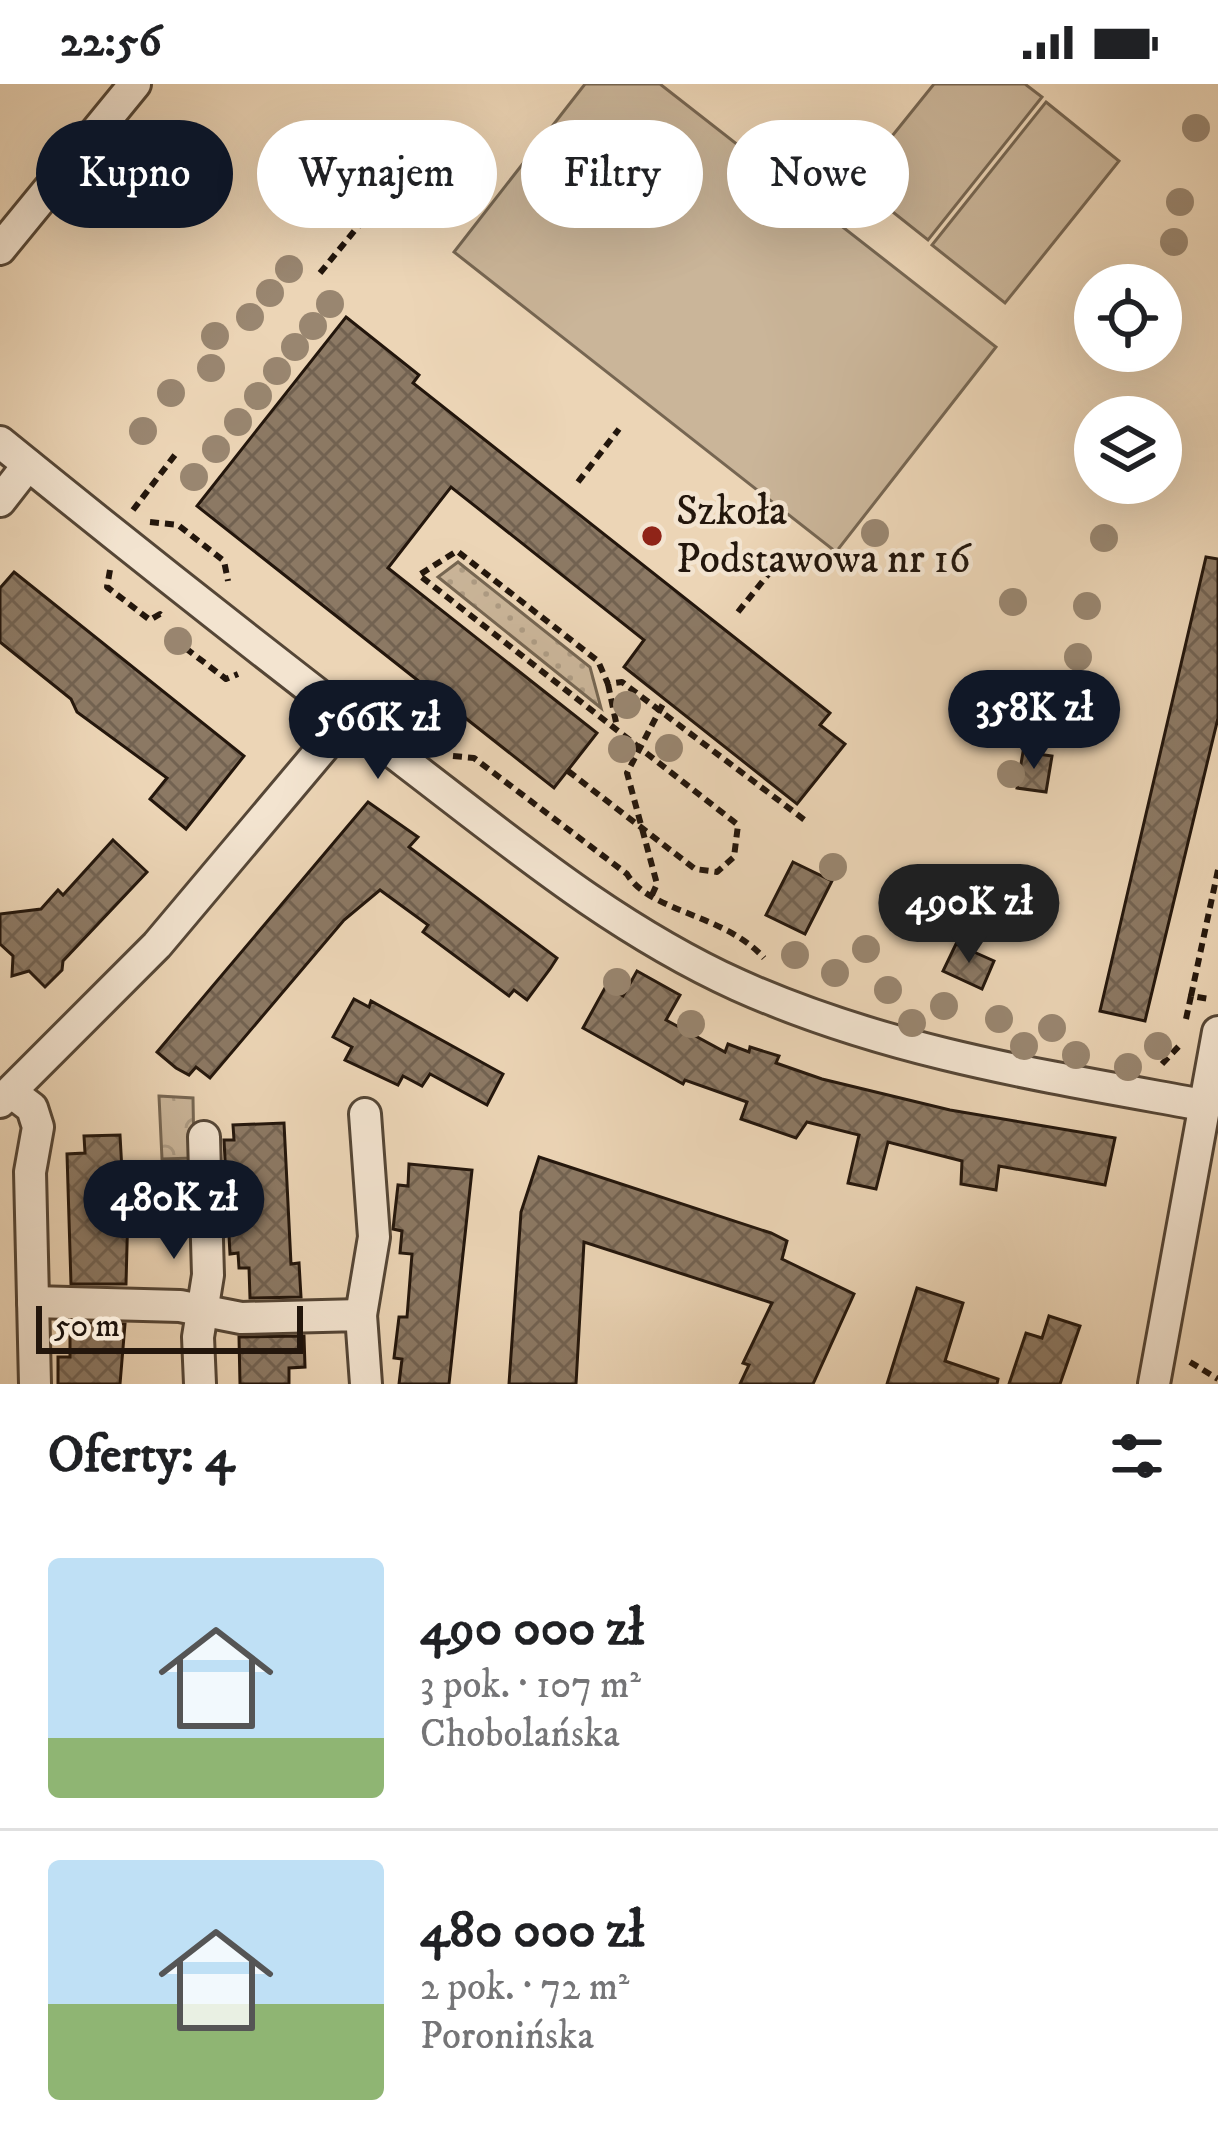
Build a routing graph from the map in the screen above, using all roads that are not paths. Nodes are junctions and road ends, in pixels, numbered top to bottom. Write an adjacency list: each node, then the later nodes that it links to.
1 (135, 84): 2 (street)
2 (0, 249)
3 (0, 442): 4 (street)
4 (28, 465): 5 (street); 6 (street)
5 (0, 501)
6 (348, 718): 8 (street); 9 (street)
7 (1217, 1044): 9 (street)
8 (6, 1097): 12 (street)
9 (1203, 1105): 15 (street)
10 (365, 1114): 14 (street)
11 (204, 1137): 13 (street)
12 (33, 1303): 13 (street); 16 (street)
13 (202, 1310): 14 (street); 17 (street)
14 (361, 1315): 18 (street)
15 (1167, 1376)
16 (35, 1384)
17 (200, 1384)
18 (366, 1384)

